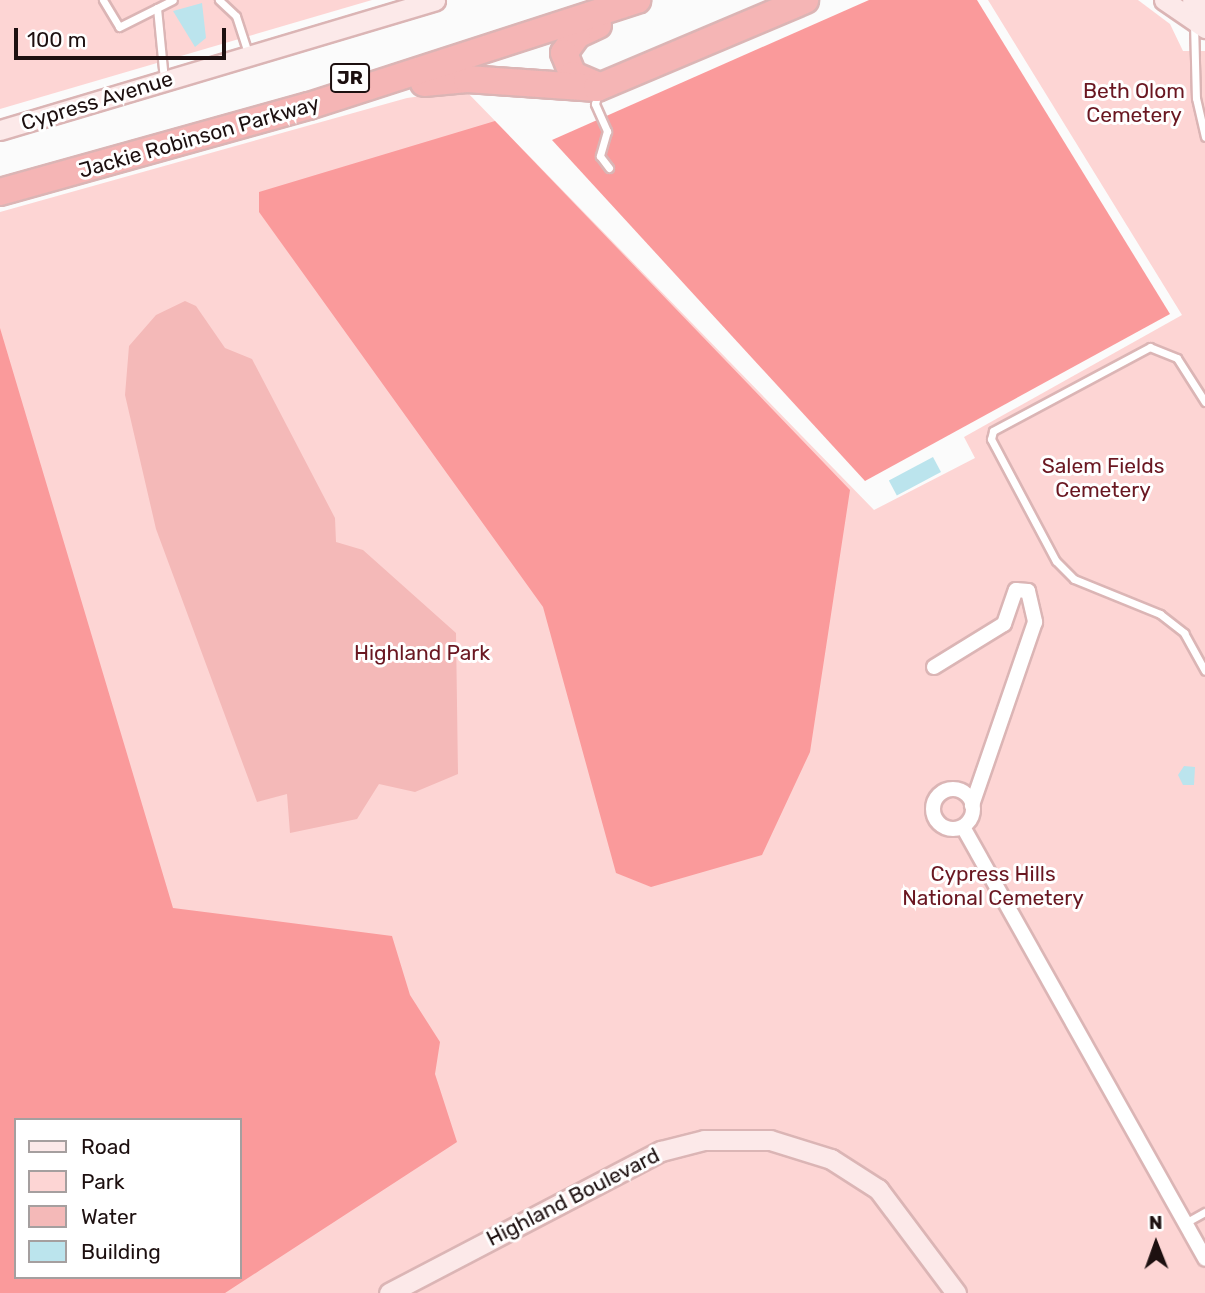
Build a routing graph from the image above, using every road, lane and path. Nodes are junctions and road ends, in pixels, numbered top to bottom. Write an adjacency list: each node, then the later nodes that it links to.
1 (103, 0): 10 (lane)
2 (173, 0): 10 (lane)
3 (219, 0): 12 (lane)
4 (435, 0): 12 (main road, Cypress Avenue)
5 (587, 0): 19 (highway, Jackie Robinson Parkway / JR)
6 (637, 0): 15 (highway, Jackie Robinson Parkway / JR)
7 (650, 0): 14 (highway)
8 (805, 0): 14 (highway)
9 (1164, 0): 11 (main road)
10 (157, 8): 13 (lane)
11 (1199, 13): 17 (lane)
12 (249, 55): 13 (main road, Cypress Avenue)
13 (164, 81): 16 (main road, Cypress Avenue)
14 (600, 87): 15 (highway); 18 (lane)
15 (309, 106): 20 (highway, Jackie Robinson Parkway / JR)
16 (0, 130)
17 (1204, 133)
18 (609, 168)
19 (0, 174)
20 (0, 192)
21 (1205, 402): 23 (lane)
22 (934, 667): 24 (street)
23 (1205, 671)
24 (972, 805): 25 (street); 25 (street)
25 (962, 827): 27 (street)
26 (1205, 1212): 27 (lane)
27 (1185, 1223): 28 (street)
28 (1205, 1259)
29 (389, 1293): 30 (main road, Highland Boulevard)
30 (956, 1293)

